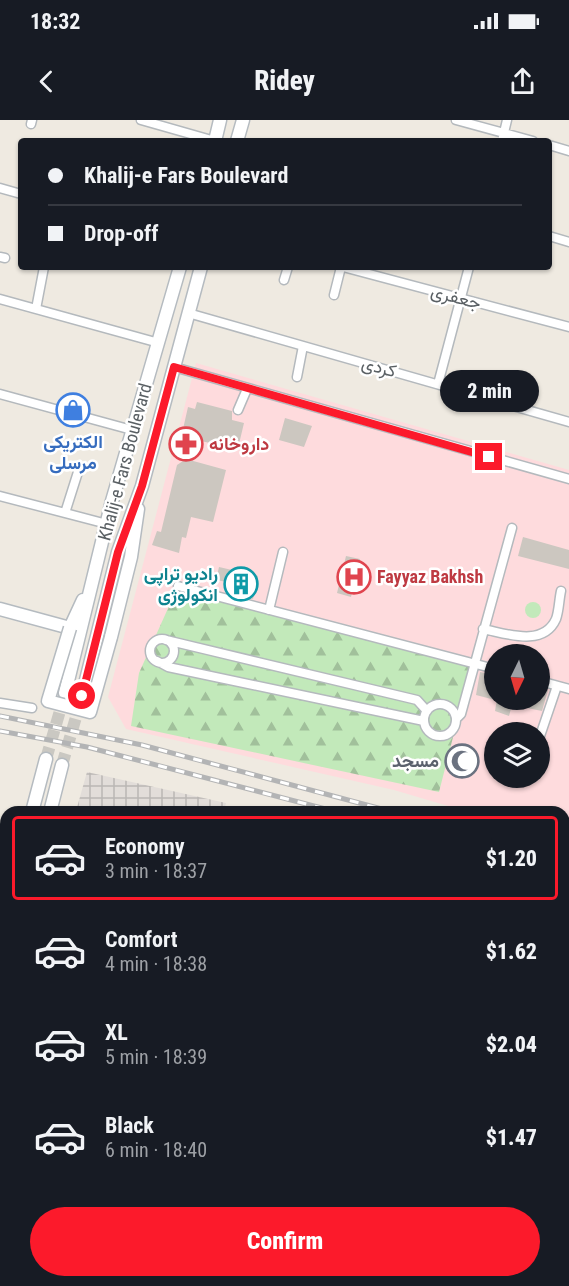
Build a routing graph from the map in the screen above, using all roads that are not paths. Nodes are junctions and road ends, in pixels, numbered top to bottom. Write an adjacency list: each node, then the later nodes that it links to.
1 (220, 120): 8 (main road)
2 (243, 120): 9 (main road)
3 (456, 120): 6 (street)
4 (507, 120): 6 (street)
5 (147, 121): 7 (street)
6 (503, 137)
7 (205, 138)
8 (216, 138)
9 (238, 138)
10 (552, 146): 11 (street)
11 (569, 151)
12 (0, 188): 13 (street)
13 (18, 193)
14 (552, 237): 15 (street)
15 (569, 242)
16 (43, 270): 27 (street)
17 (179, 270): 30 (main road, Khalij-e Fars Boulevard)
18 (200, 270): 28 (main road, Khalij-e Fars Boulevard)
19 (287, 270): 23 (street)
20 (341, 270): 24 (street)
21 (353, 270): 25 (street, جعفری)
22 (468, 270): 25 (street)
23 (284, 280)
24 (334, 295)
25 (460, 298): 29 (street, جعفری); 34 (street)
26 (0, 299): 27 (street)
27 (36, 309): 30 (street)
28 (188, 313): 31 (street, کردی); 32 (main road, Khalij-e Fars Boulevard)
29 (569, 327)
30 (159, 343): 39 (main road, Khalij-e Fars Boulevard)
31 (303, 346): 33 (street); 34 (street, کردی)
32 (174, 367): 35 (street); 42 (main road, Khalij-e Fars Boulevard)
33 (297, 377)
34 (438, 384): 38 (street, کردی)
35 (247, 389): 37 (street); 41 (street)
36 (0, 394): 39 (street)
37 (238, 410)
38 (569, 422)
39 (132, 430): 45 (main road, Khalij-e Fars Boulevard)
40 (78, 472): 44 (street)
41 (569, 479)
42 (142, 486): 53 (main road, bridge); 63 (main road, Khalij-e Fars Boulevard)
43 (0, 496): 44 (street)
44 (65, 513): 45 (street)
45 (106, 524): 48 (main road, Khalij-e Fars Boulevard)
46 (512, 528): 54 (street)
47 (283, 552): 52 (street)
48 (97, 572): 53 (main road); 62 (main road, Khalij-e Fars Boulevard)
49 (178, 586): 52 (street)
50 (561, 591): 54 (street)
51 (0, 609): 53 (main road)
52 (269, 610): 57 (street)
53 (70, 628)
54 (483, 629): 57 (street)
55 (166, 640): 56 (street); 56 (street); 66 (street)
56 (157, 661): 68 (street)
57 (472, 663): 58 (street); 67 (street)
58 (484, 666)
59 (550, 684): 60 (street)
60 (557, 686): 61 (street); 69 (street)
61 (569, 689)
62 (65, 693)
63 (82, 696)
64 (0, 703): 65 (street)
65 (32, 708)
66 (427, 711): 67 (street); 68 (street)
67 (457, 718): 68 (street)
68 (424, 722)
69 (545, 722)
70 (46, 759): 72 (main road)
71 (62, 765): 73 (main road)
72 (34, 806)
73 (52, 806)

